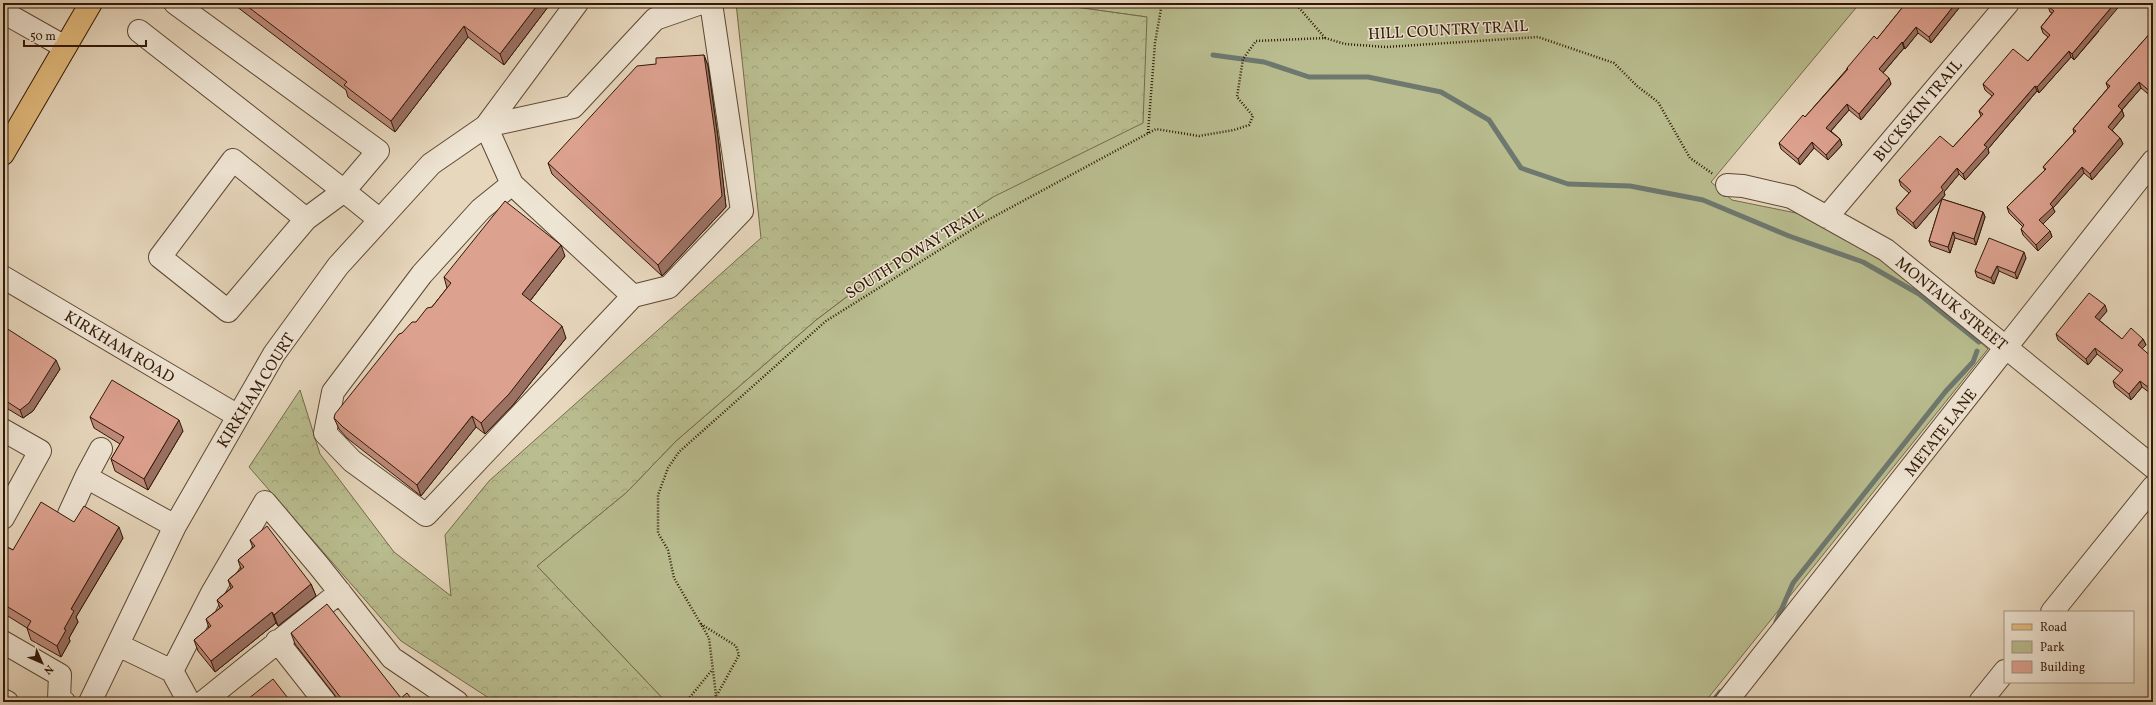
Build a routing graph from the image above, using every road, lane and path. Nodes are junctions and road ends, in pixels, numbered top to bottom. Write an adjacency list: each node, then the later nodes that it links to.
1 (92, 3): 12 (main road)
2 (175, 3): 19 (street)
3 (577, 3): 13 (street)
4 (701, 3): 13 (street)
5 (711, 3): 24 (street)
6 (1162, 3): 14 (path)
7 (1295, 3): 11 (path)
8 (2008, 3): 20 (street, BUCKSKIN TRAIL)
9 (3, 12): 12 (street)
10 (139, 31): 19 (street)
11 (1325, 38): 14 (path, SOUTH POWAY TRAIL); 18 (path, HILL COUNTRY TRAIL)
12 (66, 48): 15 (main road)
13 (486, 126): 17 (street); 22 (street, KIRKHAM COURT)
14 (1148, 133): 37 (path, SOUTH POWAY TRAIL)
15 (3, 154)
16 (2153, 162): 25 (street, METATE LANE)
17 (512, 184): 24 (street); 24 (street)
18 (1727, 185): 20 (street, MONTAUK STREET)
19 (344, 191): 21 (street); 22 (street)
20 (1827, 216): 25 (street, MONTAUK STREET)
21 (306, 219): 21 (street)
22 (380, 220): 26 (street, KIRKHAM COURT)
23 (3, 277): 26 (street, KIRKHAM ROAD)
24 (633, 296)
25 (2008, 347): 29 (street, MONTAUK STREET); 55 (street, METATE LANE)
26 (238, 416): 34 (street, KIRKHAM COURT)
27 (3, 430): 33 (street)
28 (101, 449): 30 (street)
29 (2153, 467)
30 (86, 477): 32 (street); 34 (street)
31 (2153, 487): 36 (street)
32 (69, 514)
33 (3, 518)
34 (174, 526): 40 (street, KIRKHAM COURT)
35 (340, 592): 38 (street); 42 (street); 52 (street)
36 (2053, 611)
37 (700, 624): 41 (path, SOUTH POWAY TRAIL); 44 (path)
38 (277, 641): 50 (street); 51 (street)
39 (3, 642): 46 (street)
40 (118, 645): 42 (street); 48 (street, KIRKHAM COURT)
41 (712, 670): 44 (path, SOUTH POWAY TRAIL); 53 (path)
42 (172, 671): 49 (street)
43 (2004, 672): 56 (street)
44 (716, 695): 54 (path, SOUTH POWAY TRAIL)
45 (3, 700): 47 (street)
46 (60, 701)
47 (7, 702)
48 (90, 702)
49 (189, 702)
50 (203, 702)
51 (325, 702)
52 (457, 702)
53 (686, 702)
54 (714, 702)
55 (1726, 702)
56 (1980, 702)

